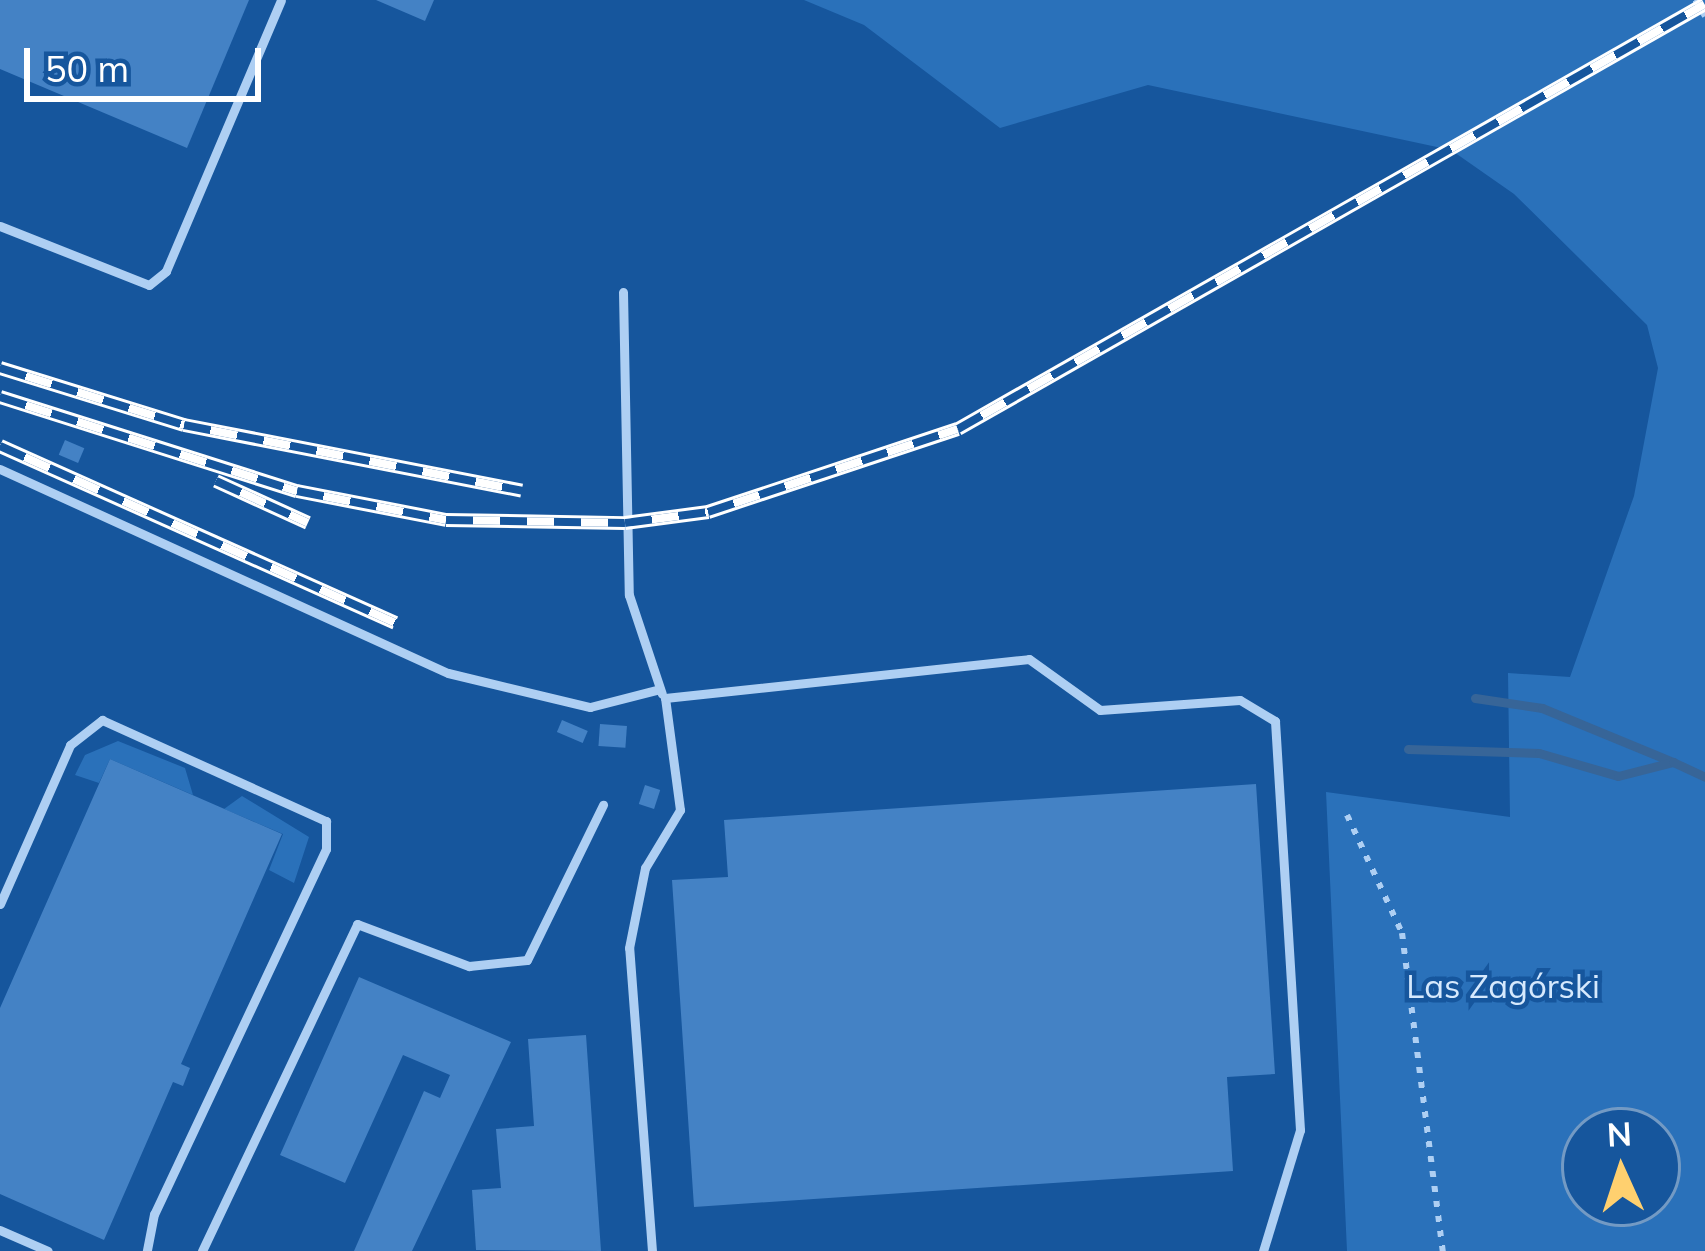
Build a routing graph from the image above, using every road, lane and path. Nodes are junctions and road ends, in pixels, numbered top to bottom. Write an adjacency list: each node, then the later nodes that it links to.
1 (281, 0): 4 (lane)
2 (1695, 0): 3 (path)
3 (1705, 16)
4 (0, 226)
5 (623, 292): 7 (lane)
6 (0, 469): 7 (lane)
7 (662, 694): 15 (lane); 16 (lane)
8 (603, 805): 14 (lane)
9 (1347, 815): 17 (path)
10 (0, 904): 13 (lane)
11 (0, 1230): 12 (lane)
12 (48, 1251)
13 (147, 1251)
14 (202, 1251)
15 (652, 1251)
16 (1263, 1251)
17 (1443, 1251)

